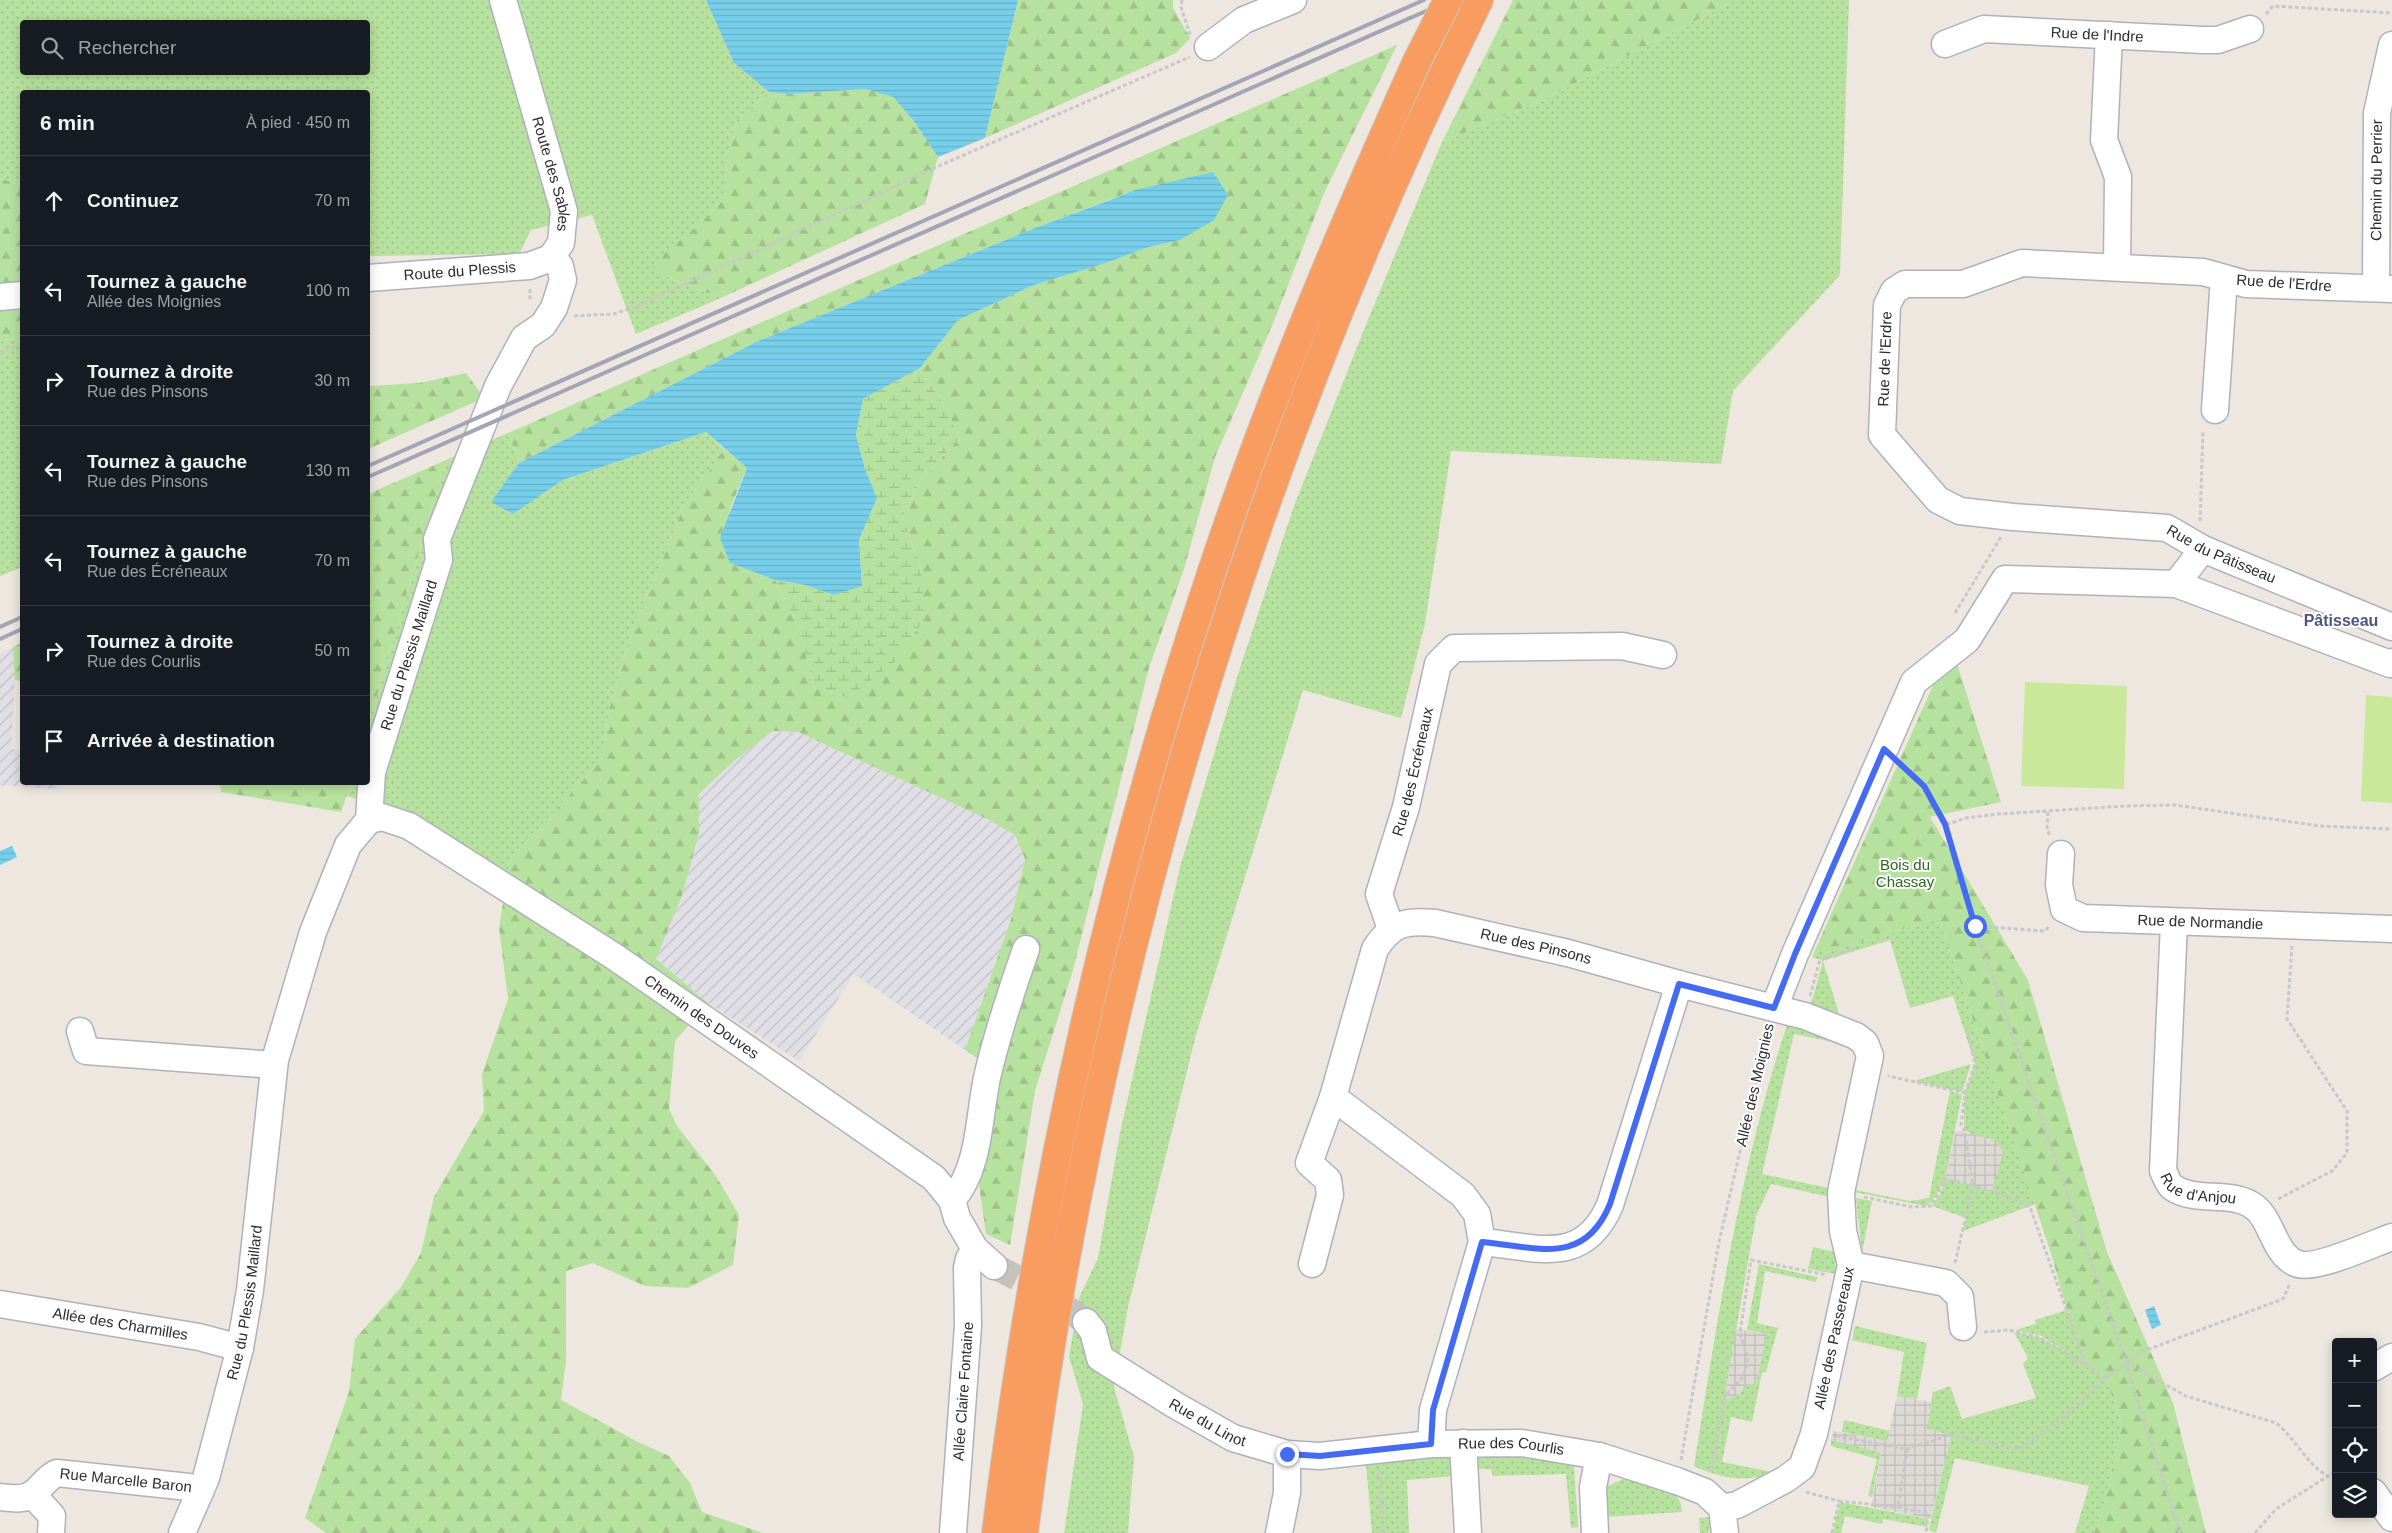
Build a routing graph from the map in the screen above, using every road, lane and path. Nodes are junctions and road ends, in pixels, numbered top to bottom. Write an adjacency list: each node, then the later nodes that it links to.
1 (503, 0): 13 (street, Route des Sables)
2 (1182, 0): 11 (path)
3 (1293, 0): 11 (street)
4 (1448, 0): 95 (highway, bridge)
5 (1480, 0): 96 (highway)
6 (2392, 13): 7 (path)
7 (2250, 29): 8 (street, Rue de l'Indre)
8 (2109, 35): 9 (street, Rue de l'Indre); 14 (street)
9 (1945, 44)
10 (2392, 45): 17 (street, Chemin du Perrier)
11 (1195, 46): 12 (path); 12 (path)
12 (1179, 62): 20 (path)
13 (550, 258): 15 (street, Route du Plessis); 20 (street)
14 (2118, 267): 16 (street, Rue de l'Erdre); 24 (street, Rue de l'Erdre)
15 (370, 278)
16 (2224, 278): 17 (street, Rue de l'Erdre); 23 (street)
17 (2384, 289)
18 (20, 295): 19 (street)
19 (0, 297)
20 (554, 308): 31 (street, Rue du Plessis Maillard)
21 (20, 343): 22 (path)
22 (0, 353)
23 (2215, 410): 25 (path)
24 (2013, 517): 25 (street, Rue du Pâtisseau)
25 (2197, 545): 26 (street); 27 (street, Rue du Pâtisseau)
26 (2176, 584): 29 (street); 30 (street, Allée des Moignies)
27 (2392, 627)
28 (1664, 655): 39 (street, Rue des Écréneaux)
29 (2391, 662)
30 (1884, 749): 32 (path); 44 (street, Allée des Moignies)
31 (369, 820): 48 (street, Rue du Plessis Maillard); 54 (street, Chemin des Douves)
32 (1945, 824): 33 (path); 37 (path)
33 (2392, 829)
34 (2061, 854): 35 (street)
35 (2064, 908): 36 (street, Rue de Normandie); 37 (path)
36 (2174, 923): 38 (street, Rue de Normandie); 55 (street, Rue d'Anjou)
37 (1975, 926): 69 (path)
38 (2293, 926): 40 (street, Rue de Normandie); 55 (path)
39 (1391, 929): 43 (street, Rue des Pinsons); 51 (street)
40 (2392, 929)
41 (1855, 948): 45 (path)
42 (1026, 949): 54 (street)
43 (1679, 984): 44 (street, Rue des Pinsons); 57 (street)
44 (1774, 1008): 45 (street, Allée des Passereaux); 83 (path, Allée des Moignies)
45 (1805, 1016): 49 (street, Allée des Passereaux)
46 (1966, 1025): 50 (path)
47 (80, 1031): 48 (street)
48 (274, 1065): 67 (street, Rue du Plessis Maillard)
49 (1866, 1070): 50 (path); 53 (street, Allée des Passereaux)
50 (1965, 1093): 52 (path)
51 (1333, 1097): 57 (street); 59 (street)
52 (1973, 1185): 53 (path); 63 (path); 70 (path)
53 (1841, 1192): 62 (street, Allée des Passereaux)
54 (952, 1200): 58 (street, Chemin des Douves)
55 (2259, 1209): 60 (street, Rue d'Anjou)
56 (2392, 1237): 60 (street)
57 (1482, 1242): 75 (street)
58 (975, 1249): 61 (street, Chemin des Douves); 94 (street, Allée Claire Fontaine)
59 (1312, 1264)
60 (2297, 1264): 69 (path)
61 (994, 1266)
62 (1849, 1272): 63 (street); 73 (street, Allée des Passereaux); 90 (path)
63 (1950, 1287): 66 (street)
64 (0, 1304): 67 (street, Allée des Charmilles)
65 (1086, 1322): 78 (street, Rue du Linot)
66 (1962, 1327): 70 (path)
67 (240, 1348): 84 (street, Rue du Plessis Maillard)
68 (2392, 1357): 71 (street)
69 (2126, 1363): 72 (path); 81 (path); 103 (path)
70 (2086, 1365): 72 (path)
71 (2377, 1366)
72 (2106, 1378): 77 (path)
73 (1814, 1431): 77 (path); 82 (street, Allée des Passereaux)
74 (1463, 1443): 75 (street, Rue des Courlis); 79 (street, Rue des Courlis); 99 (street)
75 (1431, 1444): 76 (street, Rue des Courlis)
76 (1378, 1450): 78 (street, Rue des Courlis); 98 (path)
77 (1907, 1450): 89 (path)
78 (1287, 1454): 97 (street)
79 (1599, 1456): 83 (street, Rue des Courlis); 100 (street)
80 (2332, 1473): 81 (path)
81 (2327, 1476): 104 (path)
82 (1786, 1479): 88 (path); 90 (street, Allée des Passereaux)
83 (1678, 1481): 90 (street, Rue des Courlis)
84 (200, 1492): 85 (street, Rue Marcelle Baron); 93 (street, Rue du Plessis Maillard)
85 (32, 1494): 86 (street); 92 (street)
86 (0, 1497)
87 (2377, 1497): 91 (street)
88 (1839, 1500): 89 (path); 101 (path)
89 (1898, 1507): 102 (path)
90 (1718, 1511)
91 (2392, 1518)
92 (51, 1533)
93 (182, 1533)
94 (954, 1533)
95 (996, 1533)
96 (1024, 1533)
97 (1279, 1533)
98 (1383, 1533)
99 (1468, 1533)
100 (1595, 1533)
101 (1832, 1533)
102 (1926, 1533)
103 (2180, 1533)
104 (2255, 1533)

